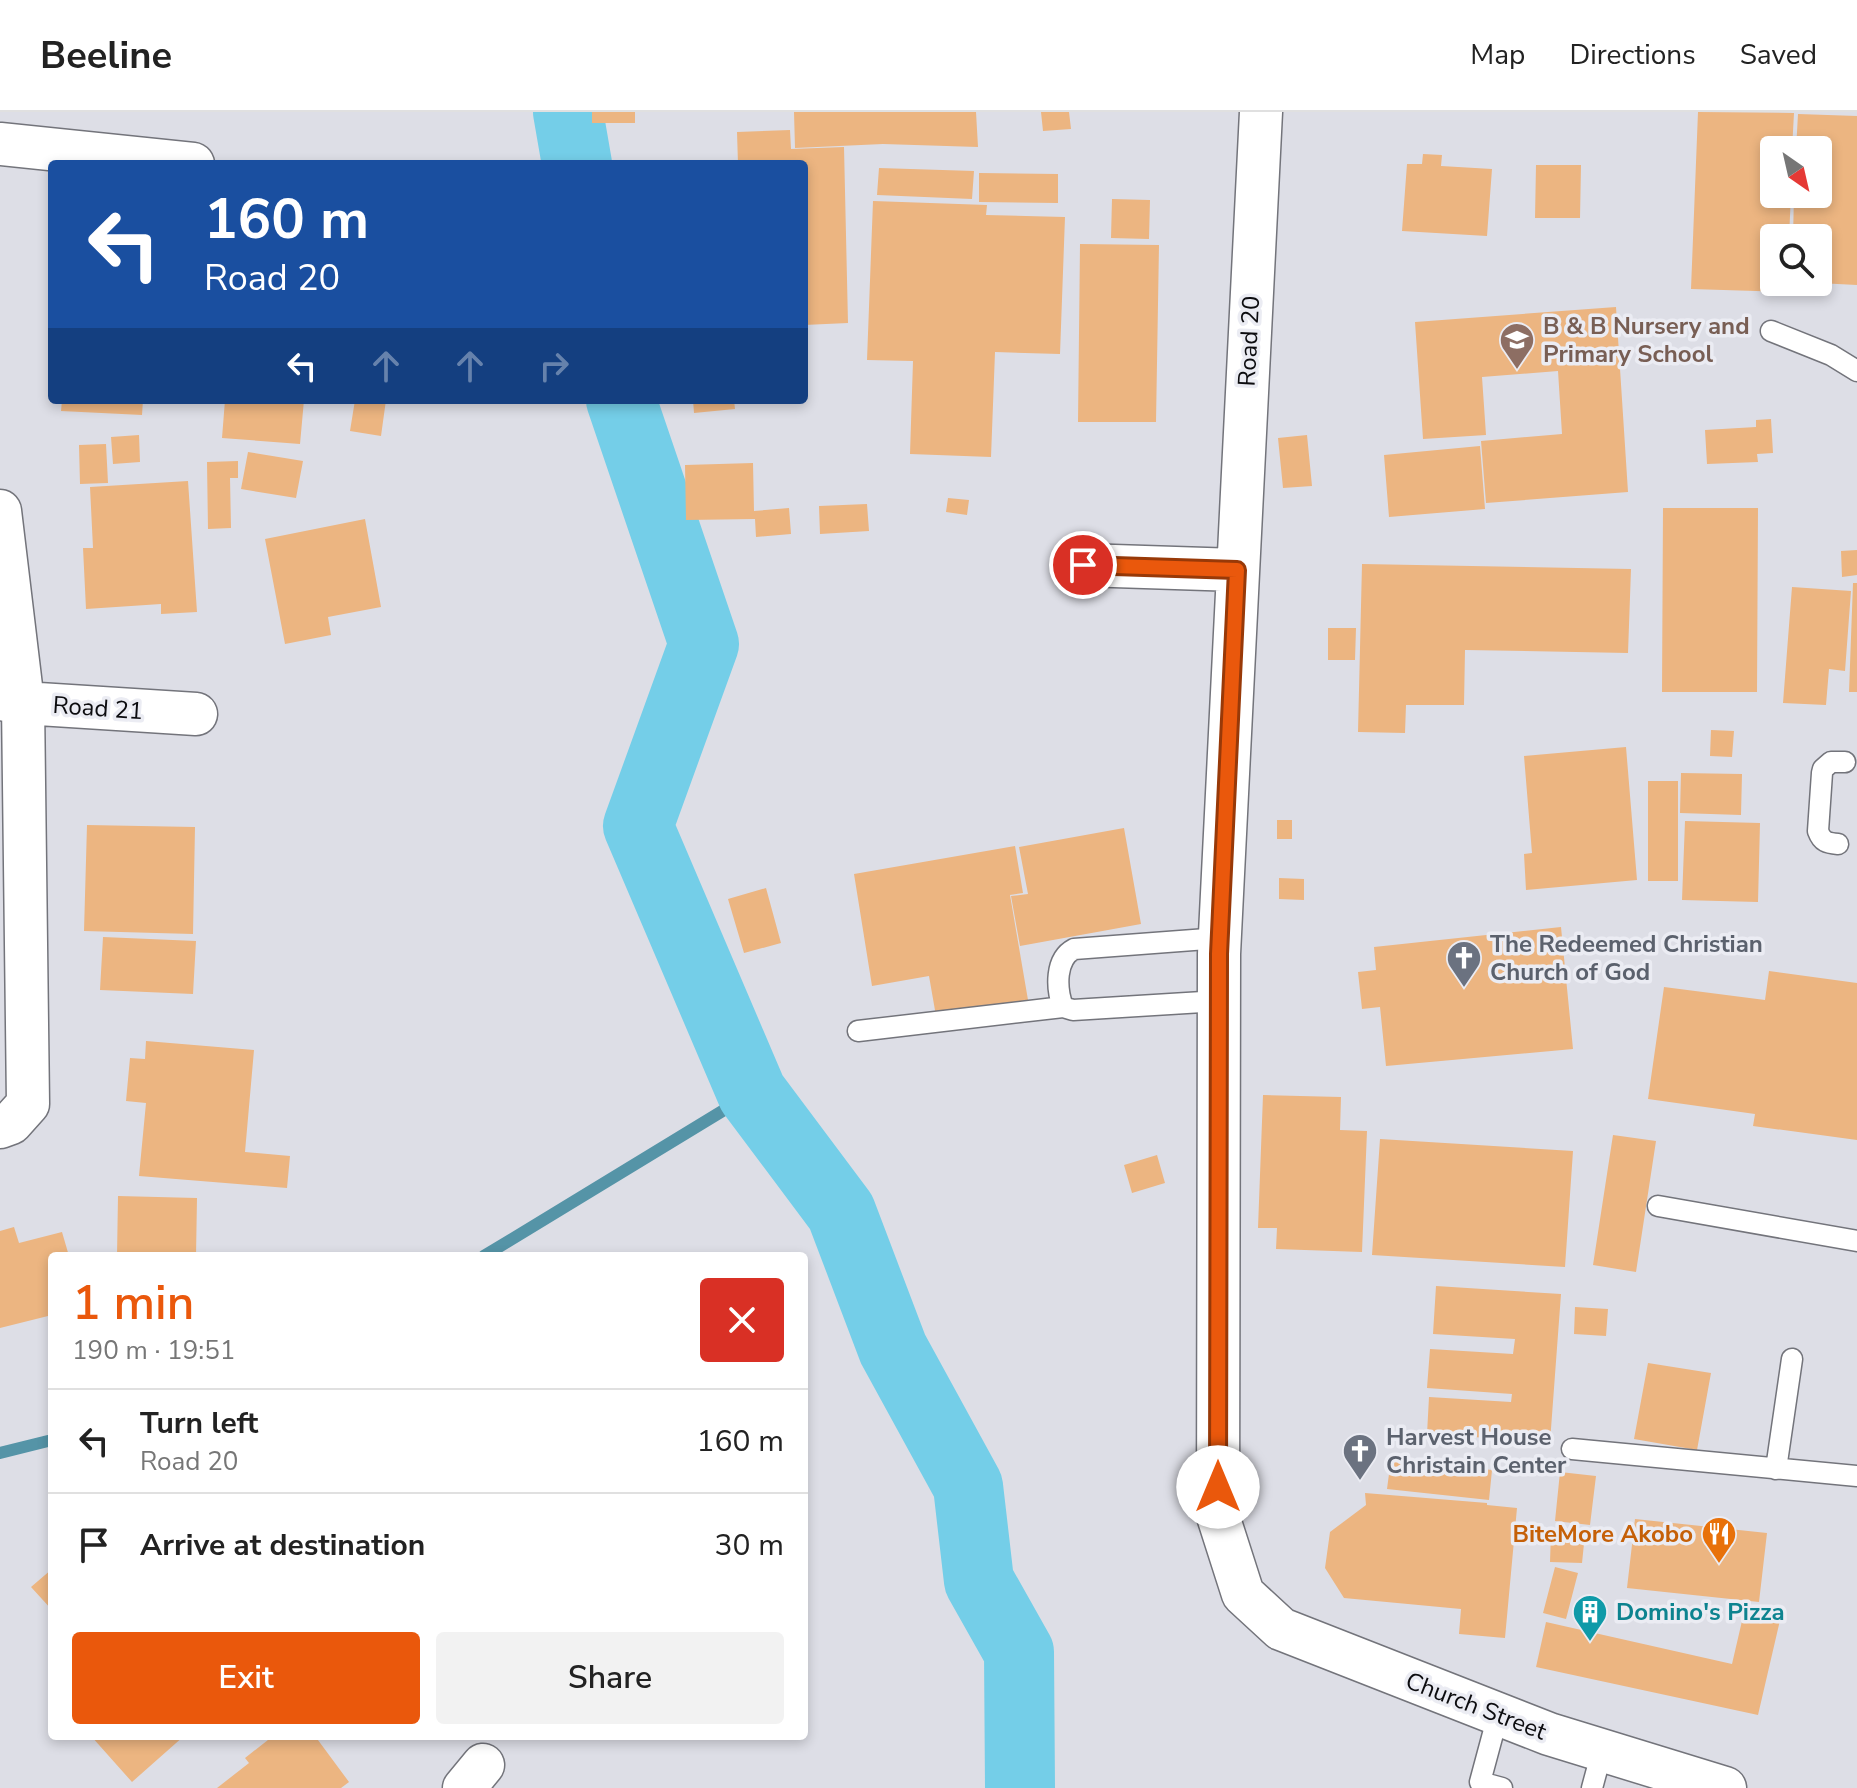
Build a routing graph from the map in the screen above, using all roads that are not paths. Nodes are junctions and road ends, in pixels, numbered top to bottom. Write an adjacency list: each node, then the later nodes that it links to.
1 (1261, 112): 8 (street, Road 20)
2 (0, 144): 3 (street)
3 (154, 160)
4 (1771, 331): 5 (lane)
5 (1857, 371)
6 (0, 511): 9 (street)
7 (1083, 565): 8 (street)
8 (1237, 570): 13 (street, Road 20)
9 (11, 701): 10 (street, Road 21); 17 (street)
10 (196, 714)
11 (1845, 762): 12 (lane)
12 (1838, 844)
13 (1220, 938): 14 (street, Road 20); 15 (lane)
14 (1219, 1001): 15 (lane); 24 (street, Road 20)
15 (1063, 1007): 16 (lane)
16 (858, 1031)
17 (0, 1127)
18 (1658, 1206): 19 (lane)
19 (1857, 1241)
20 (1792, 1359): 22 (lane)
21 (1572, 1449): 22 (lane)
22 (1776, 1469): 23 (lane)
23 (1857, 1476)
24 (1243, 1594): 25 (street, Church Street)
25 (1498, 1715): 26 (street, Church Street); 27 (lane)
26 (1597, 1769): 29 (street, Church Street)
27 (1479, 1785): 28 (lane)
28 (1502, 1788)
29 (1725, 1788)

